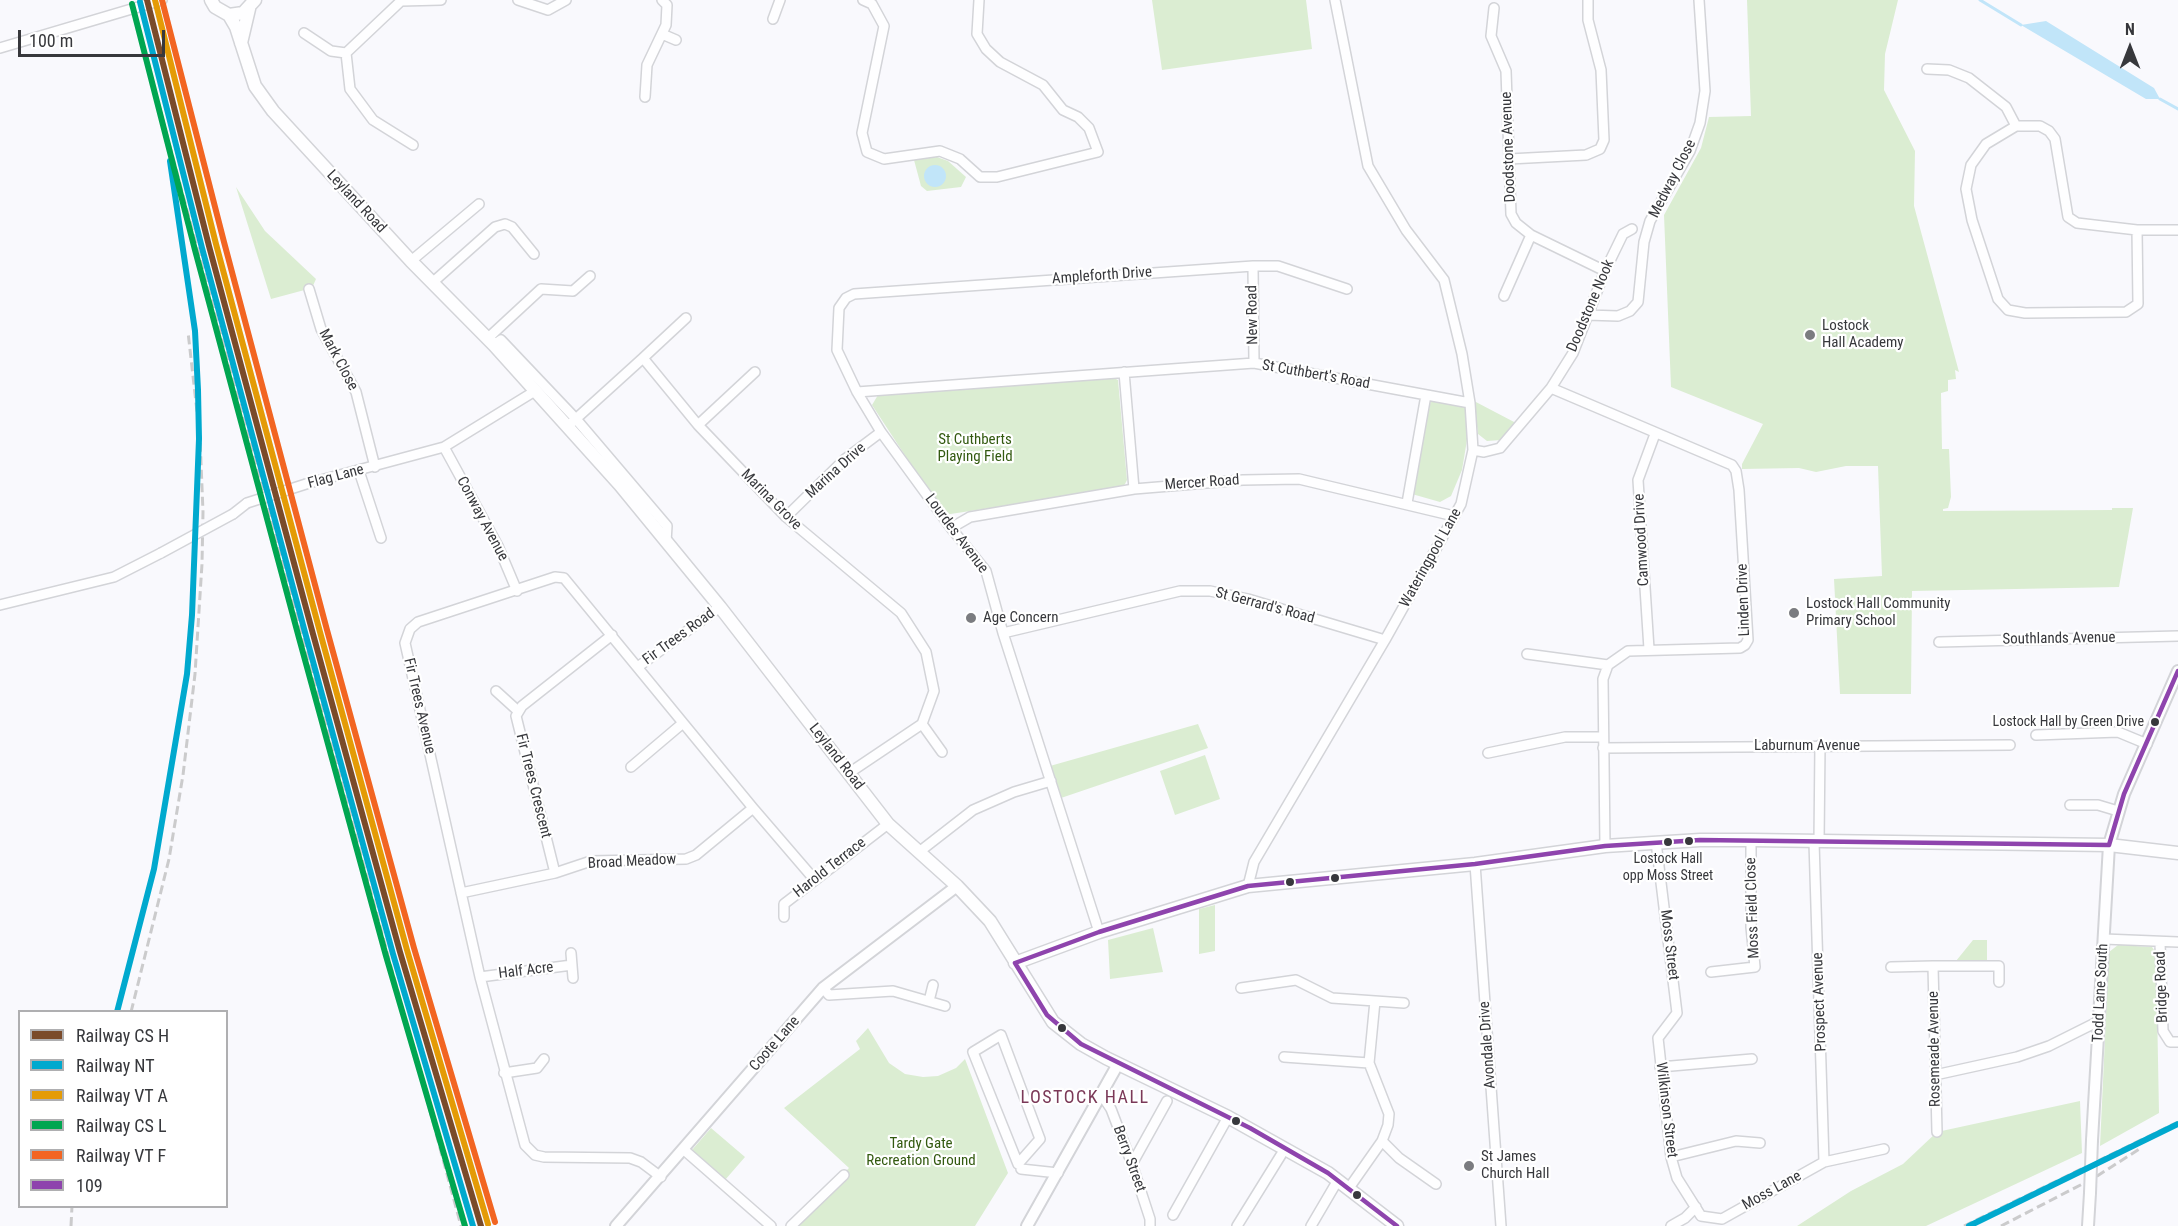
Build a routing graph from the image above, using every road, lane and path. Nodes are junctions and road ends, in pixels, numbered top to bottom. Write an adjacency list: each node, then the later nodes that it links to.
1 (162, 0): 22 (street)
2 (211, 0): 16 (main road)
3 (441, 0): 13 (street)
4 (518, 0): 5 (street)
5 (566, 0)
6 (662, 0): 19 (street)
7 (780, 0): 17 (street)
8 (863, 0): 9 (street)
9 (980, 0)
10 (1335, 0): 55 (street, Wateringpool Lane)
11 (1588, 0): 28 (street)
12 (1699, 0): 44 (street, Medway Close)
13 (401, 1): 23 (street)
14 (252, 4): 16 (main road); 21 (main road)
15 (1494, 8): 28 (street, Doodstone Avenue)
16 (229, 15): 21 (main road, Leyland Road)
17 (772, 19)
18 (304, 33): 23 (street)
19 (662, 34): 20 (street); 25 (street)
20 (676, 40)
21 (241, 44): 35 (main road, Leyland Road)
22 (0, 48)
23 (346, 53): 27 (street)
24 (1927, 69): 26 (street)
25 (645, 97)
26 (2016, 126): 31 (street); 31 (street)
27 (413, 145)
28 (1509, 159): 33 (street, Doodstone Avenue)
29 (479, 204): 35 (street)
30 (1632, 229): 37 (street, Doodstone Nook)
31 (2137, 230): 32 (street)
32 (2178, 230)
33 (1532, 236): 37 (street, Doodstone Avenue); 43 (street)
34 (534, 254): 39 (street)
35 (411, 261): 39 (main road, Leyland Road)
36 (1253, 266): 41 (street, Ampleforth Drive); 42 (street, Ampleforth Drive); 48 (street, New Road)
37 (1605, 271): 44 (street, Doodstone Nook)
38 (590, 276): 46 (street)
39 (432, 283): 46 (main road, Leyland Road)
40 (309, 289): 62 (street, Mark Close)
41 (1347, 289)
42 (854, 294): 53 (street, Lourdes Avenue)
43 (1504, 296)
44 (1587, 315): 51 (street, Doodstone Nook)
45 (687, 318): 47 (street)
46 (490, 342): 52 (main road, Leyland Road); 56 (street, Leyland Road)
47 (643, 358): 56 (street); 57 (street, Marina Grove)
48 (1254, 363): 50 (street, St Cuthbert's Road); 54 (street, St Cuthbert's Road)
49 (755, 372): 57 (street)
50 (1124, 372): 53 (street, St Cuthbert's Road); 64 (street)
51 (1551, 388): 59 (street, Linden Drive); 61 (street, Doodstone Nook)
52 (535, 391): 56 (main road, Leyland Road); 60 (street, Flag Lane)
53 (857, 392): 58 (street, Lourdes Avenue)
54 (1426, 395): 55 (street, St Cuthbert's Road); 65 (street)
55 (1470, 403): 61 (street, Wateringpool Lane)
56 (572, 422): 72 (main road, Leyland Road)
57 (698, 424): 86 (street, Marina Grove)
58 (881, 432): 66 (street, Marina Drive); 68 (street, Lourdes Avenue)
59 (1655, 434): 78 (street, Camwood Drive); 78 (street, Linden Drive)
60 (444, 447): 62 (street, Flag Lane); 70 (street, Conway Avenue)
61 (1473, 450): 67 (street, Wateringpool Lane)
62 (375, 467): 63 (street, Flag Lane)
63 (359, 471): 69 (street); 71 (street, Flag Lane, bridge)
64 (1134, 489): 65 (street, Mercer Road); 68 (street, Mercer Road)
65 (1407, 503): 67 (street, Mercer Road)
66 (791, 512)
67 (1454, 516): 76 (street, Wateringpool Lane)
68 (951, 528): 73 (street, Lourdes Avenue)
69 (381, 538)
70 (517, 591): 74 (street, Fir Trees Avenue); 114 (street, Fir Trees Avenue)
71 (0, 605)
72 (720, 607): 81 (street, Fir Trees Road); 96 (main road, Leyland Road)
73 (1003, 633): 76 (street, St Gerrard's Road); 97 (street, Lourdes Avenue)
74 (612, 635): 81 (street, Fir Trees Avenue); 84 (street)
75 (2178, 636): 77 (street, Southlands Avenue)
76 (1385, 640): 113 (street, Wateringpool Lane)
77 (1939, 642)
78 (1649, 649): 80 (street, Linden Drive)
79 (1527, 654): 80 (street)
80 (1608, 665): 88 (street)
81 (639, 666): 85 (street, Fir Trees Avenue)
82 (2178, 671): 89 (street, Todd Lane South)
83 (496, 691): 84 (street)
84 (518, 711): 110 (street, Fir Trees Crescent)
85 (683, 723): 95 (street); 99 (street, Fir Trees Avenue)
86 (922, 724): 93 (street); 96 (street)
87 (2036, 735): 89 (street)
88 (1603, 737): 92 (street); 94 (street)
89 (2147, 744): 100 (street, Todd Lane South)
90 (1820, 745): 91 (street, Laburnum Avenue); 92 (street, Laburnum Avenue); 104 (street, Prospect Avenue)
91 (2010, 745)
92 (1603, 748): 106 (street)
93 (942, 752)
94 (1488, 753)
95 (631, 767)
96 (849, 773): 101 (main road, Leyland Road)
97 (1051, 781): 107 (street); 116 (street, Lourdes Avenue)
98 (2070, 805): 100 (street)
99 (753, 808): 110 (street, Broad Meadow); 111 (street, Fir Trees Avenue)
100 (2118, 811): 105 (street, Todd Lane South)
101 (888, 824): 107 (main road, Leyland Road); 111 (street, Harold Terrace)
102 (1751, 840): 103 (main road); 104 (main road); 125 (street, Moss Field Close)
103 (1656, 842): 106 (main road); 136 (street, Moss Street)
104 (1817, 842): 105 (main road); 158 (street, Prospect Avenue)
105 (2109, 845): 108 (main road); 117 (street, Todd Lane South)
106 (1605, 846): 109 (main road)
107 (919, 852): 112 (main road, Leyland Road)
108 (2178, 853)
109 (1475, 864): 113 (main road); 177 (street, Avondale Drive)
110 (555, 873): 114 (street, Broad Meadow)
111 (814, 879): 115 (street, Harold Terrace)
112 (957, 886): 121 (main road, Leyland Road); 130 (street, Coote Lane)
113 (1248, 886): 116 (main road)
114 (461, 893): 126 (street, Fir Trees Avenue)
115 (784, 917)
116 (1099, 933): 121 (main road)
117 (2104, 939): 119 (street); 137 (street, Todd Lane South)
118 (2178, 942): 119 (street)
119 (2160, 943): 138 (street, Bridge Road)
120 (571, 953): 122 (street, Half Acre)
121 (1015, 963): 144 (main road, Leyland Road)
122 (572, 965): 126 (street, Half Acre); 127 (street, Half Acre)
123 (1933, 966): 124 (street); 128 (street); 147 (street, Rosemeade Avenue)
124 (1891, 967)
125 (1711, 972)
126 (480, 977): 146 (street, Fir Trees Avenue)
127 (573, 978)
128 (1999, 982)
129 (933, 985): 132 (street)
130 (823, 988): 132 (street); 154 (street, Coote Lane)
131 (1241, 988): 133 (street)
132 (929, 1001): 135 (street)
133 (1375, 1001): 134 (street); 143 (street)
134 (1404, 1003)
135 (945, 1006)
136 (1677, 1012): 145 (street, Wilkinson Street)
137 (2099, 1021): 147 (street); 179 (street, Todd Lane South, bridge)
138 (2178, 1042)
139 (973, 1052): 139 (street)
140 (1284, 1057): 143 (street)
141 (544, 1059): 146 (street)
142 (1752, 1059): 145 (street)
143 (1370, 1063): 152 (street)
144 (1118, 1064): 148 (street); 150 (main road, Leyland Road)
145 (1660, 1067): 157 (street, Wilkinson Street)
146 (504, 1073): 163 (street, Fir Trees Avenue)
147 (1935, 1075): 151 (street, Rosemeade Avenue)
148 (1101, 1094): 159 (street, Berry Street); 161 (street)
149 (1167, 1101): 159 (street)
150 (1228, 1117): 164 (main road, Leyland Road); 168 (street)
151 (1937, 1132)
152 (1383, 1141): 165 (street); 166 (street)
153 (1760, 1143): 157 (street)
154 (683, 1149): 163 (street, Coote Lane); 170 (street)
155 (1884, 1149): 158 (street, Moss Lane)
156 (1281, 1155): 174 (street)
157 (1671, 1157): 167 (street, Wilkinson Street)
158 (1824, 1162): 167 (street, Moss Lane)
159 (1132, 1164): 173 (street, Berry Street)
160 (1021, 1169): 161 (street)
161 (1058, 1173): 172 (street)
162 (844, 1175): 171 (street)
163 (661, 1177): 169 (street, Coote Lane)
164 (1338, 1180): 166 (main road, Leyland Road); 175 (street)
165 (1436, 1184)
166 (1349, 1188): 176 (main road, Leyland Road)
167 (1696, 1207): 178 (street)
168 (1173, 1215)
169 (616, 1226)
170 (771, 1226)
171 (790, 1226)
172 (1027, 1226)
173 (1150, 1226)
174 (1237, 1226)
175 (1311, 1226)
176 (1397, 1226)
177 (1500, 1226)
178 (1671, 1226)
179 (2088, 1226)

